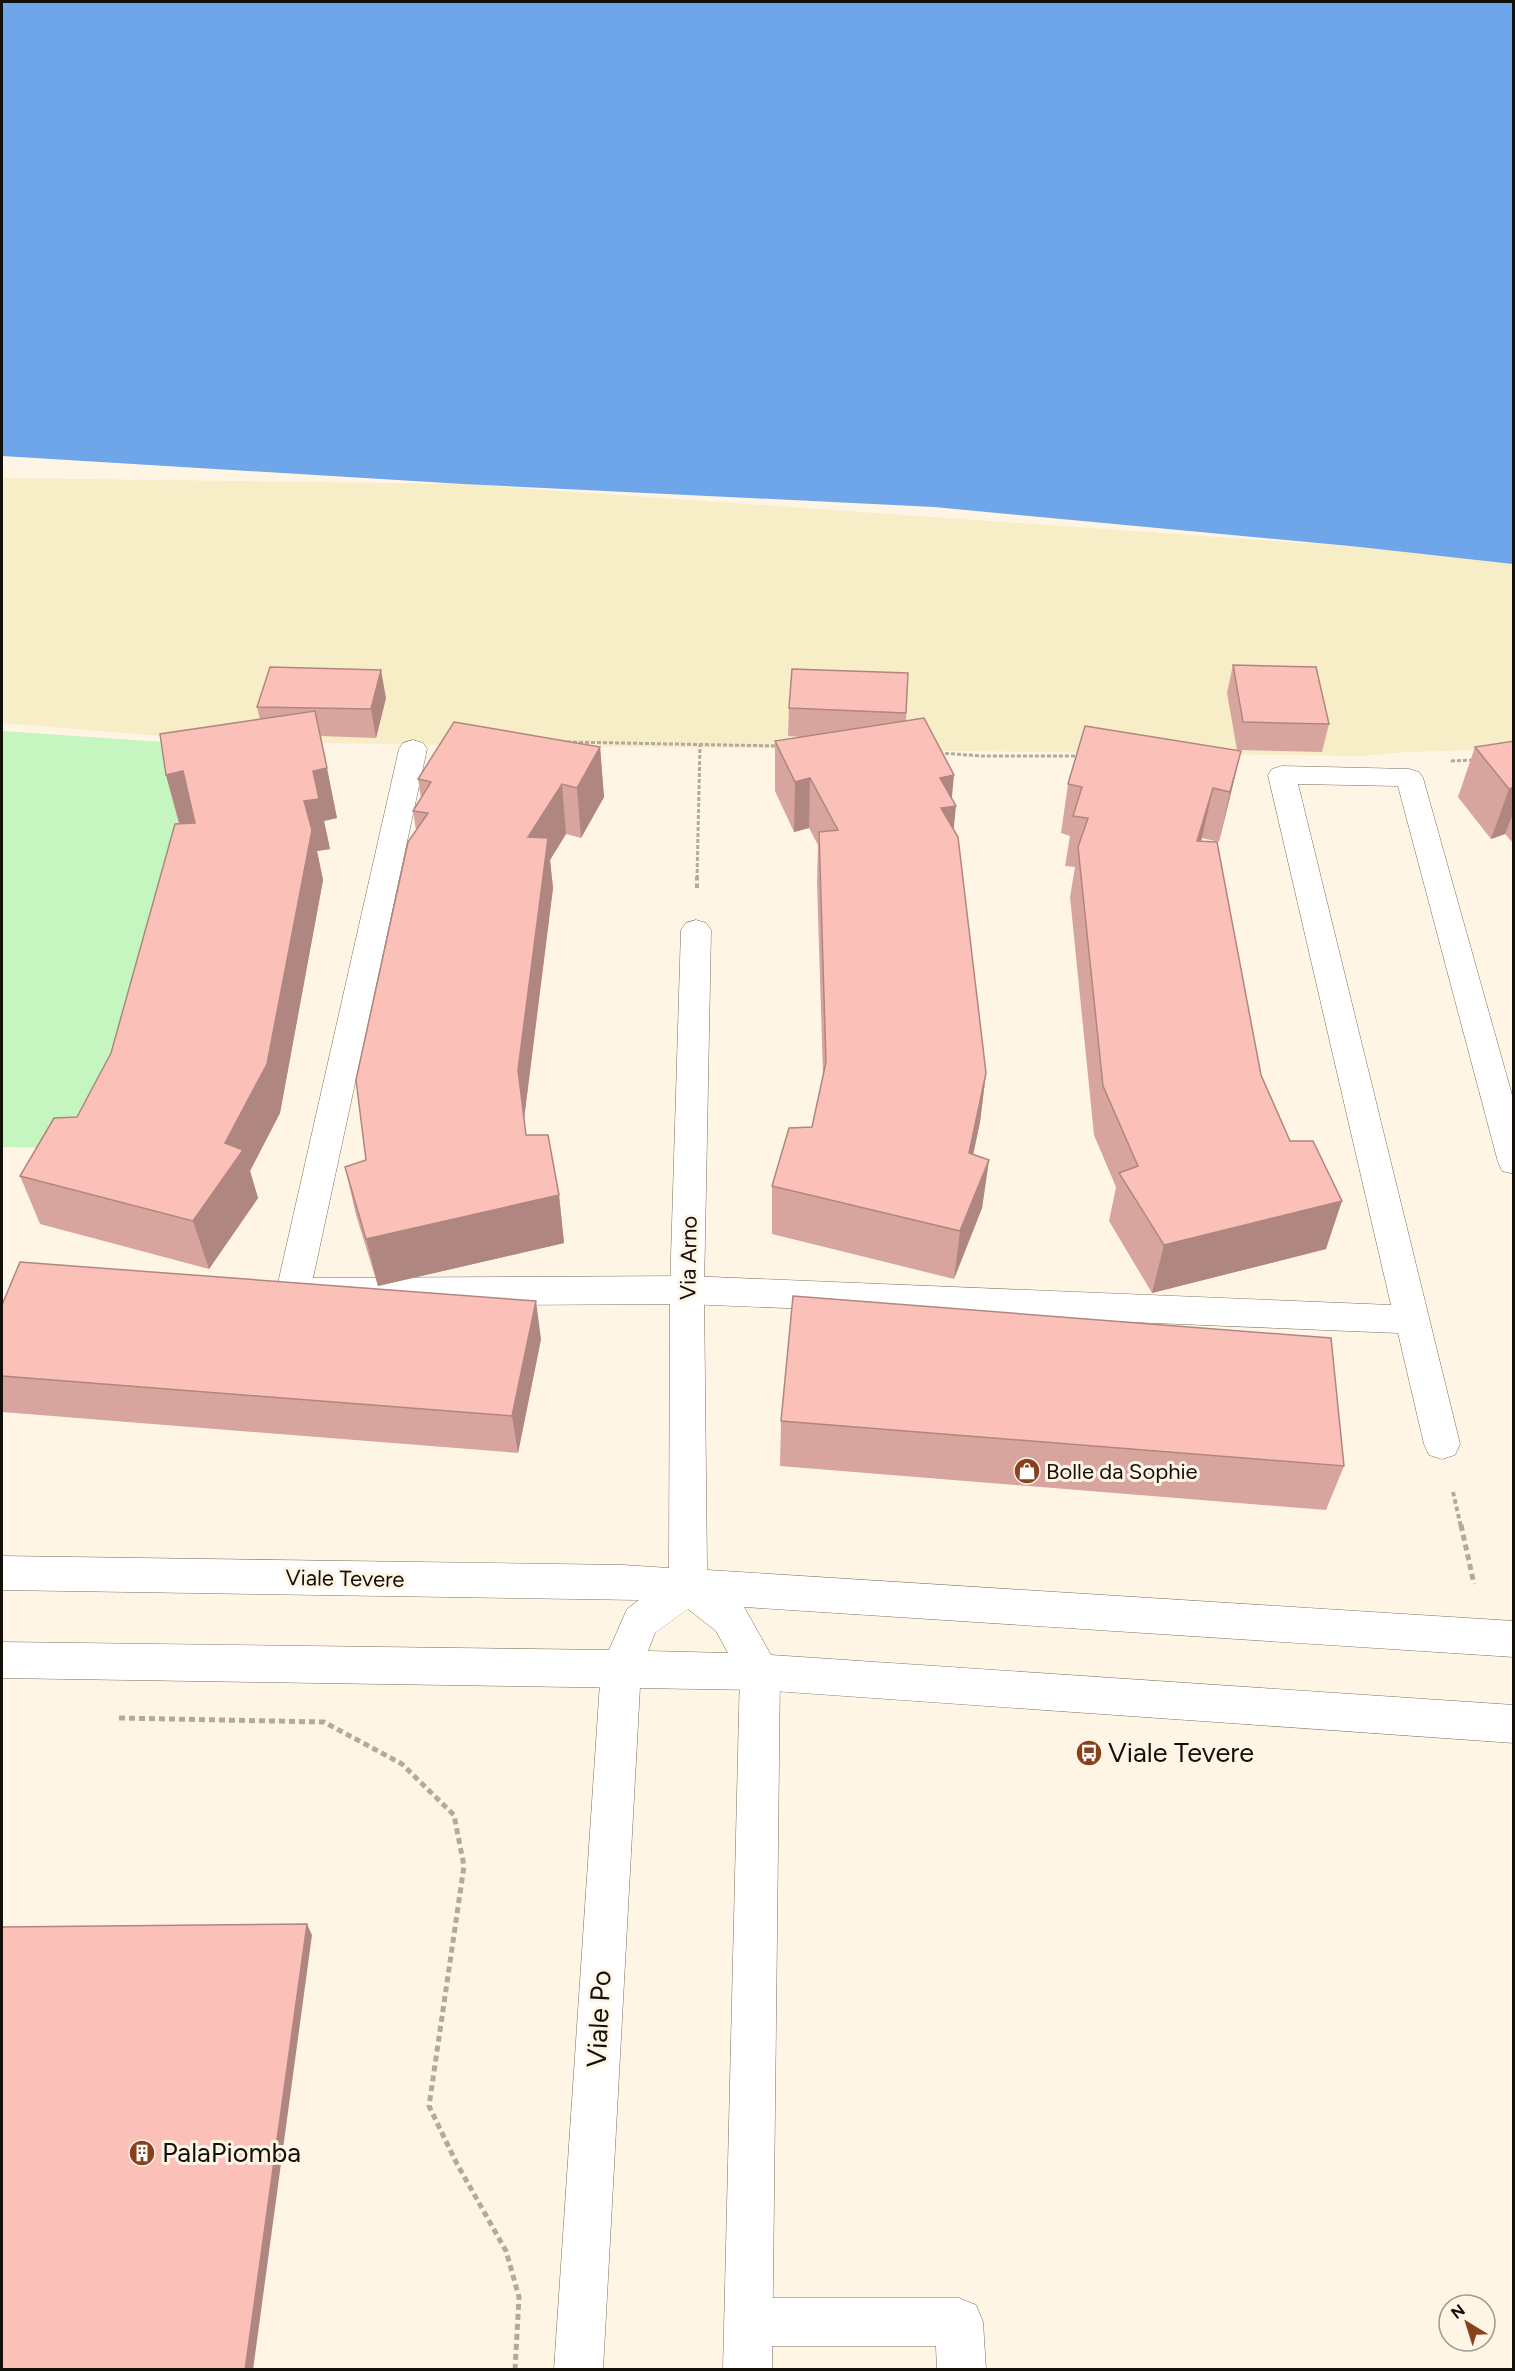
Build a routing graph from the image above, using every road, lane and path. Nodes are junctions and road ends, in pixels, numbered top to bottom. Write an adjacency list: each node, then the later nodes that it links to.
1 (560, 741): 2 (path)
2 (700, 745): 3 (path); 9 (path)
3 (790, 746)
4 (413, 749): 11 (street)
5 (937, 753): 6 (path)
6 (1088, 756)
7 (1478, 760): 8 (path)
8 (1442, 762)
9 (696, 930): 11 (street, Via Arno)
10 (1514, 1162): 12 (street)
11 (687, 1290): 12 (street); 15 (street, Via Arno)
12 (1413, 1320): 13 (street)
13 (1442, 1444): 16 (path)
14 (2, 1573): 15 (street, Viale Tevere)
15 (688, 1586): 16 (street, Viale Tevere); 18 (street); 19 (street)
16 (1500, 1638)
17 (2, 1660): 18 (street)
18 (621, 1668): 19 (street); 24 (street, Viale Po)
19 (760, 1672): 21 (street); 22 (street)
20 (109, 1718): 23 (path)
21 (1514, 1724)
22 (748, 2322): 25 (street); 26 (street)
23 (514, 2370)
24 (578, 2370)
25 (747, 2370)
26 (962, 2370)

